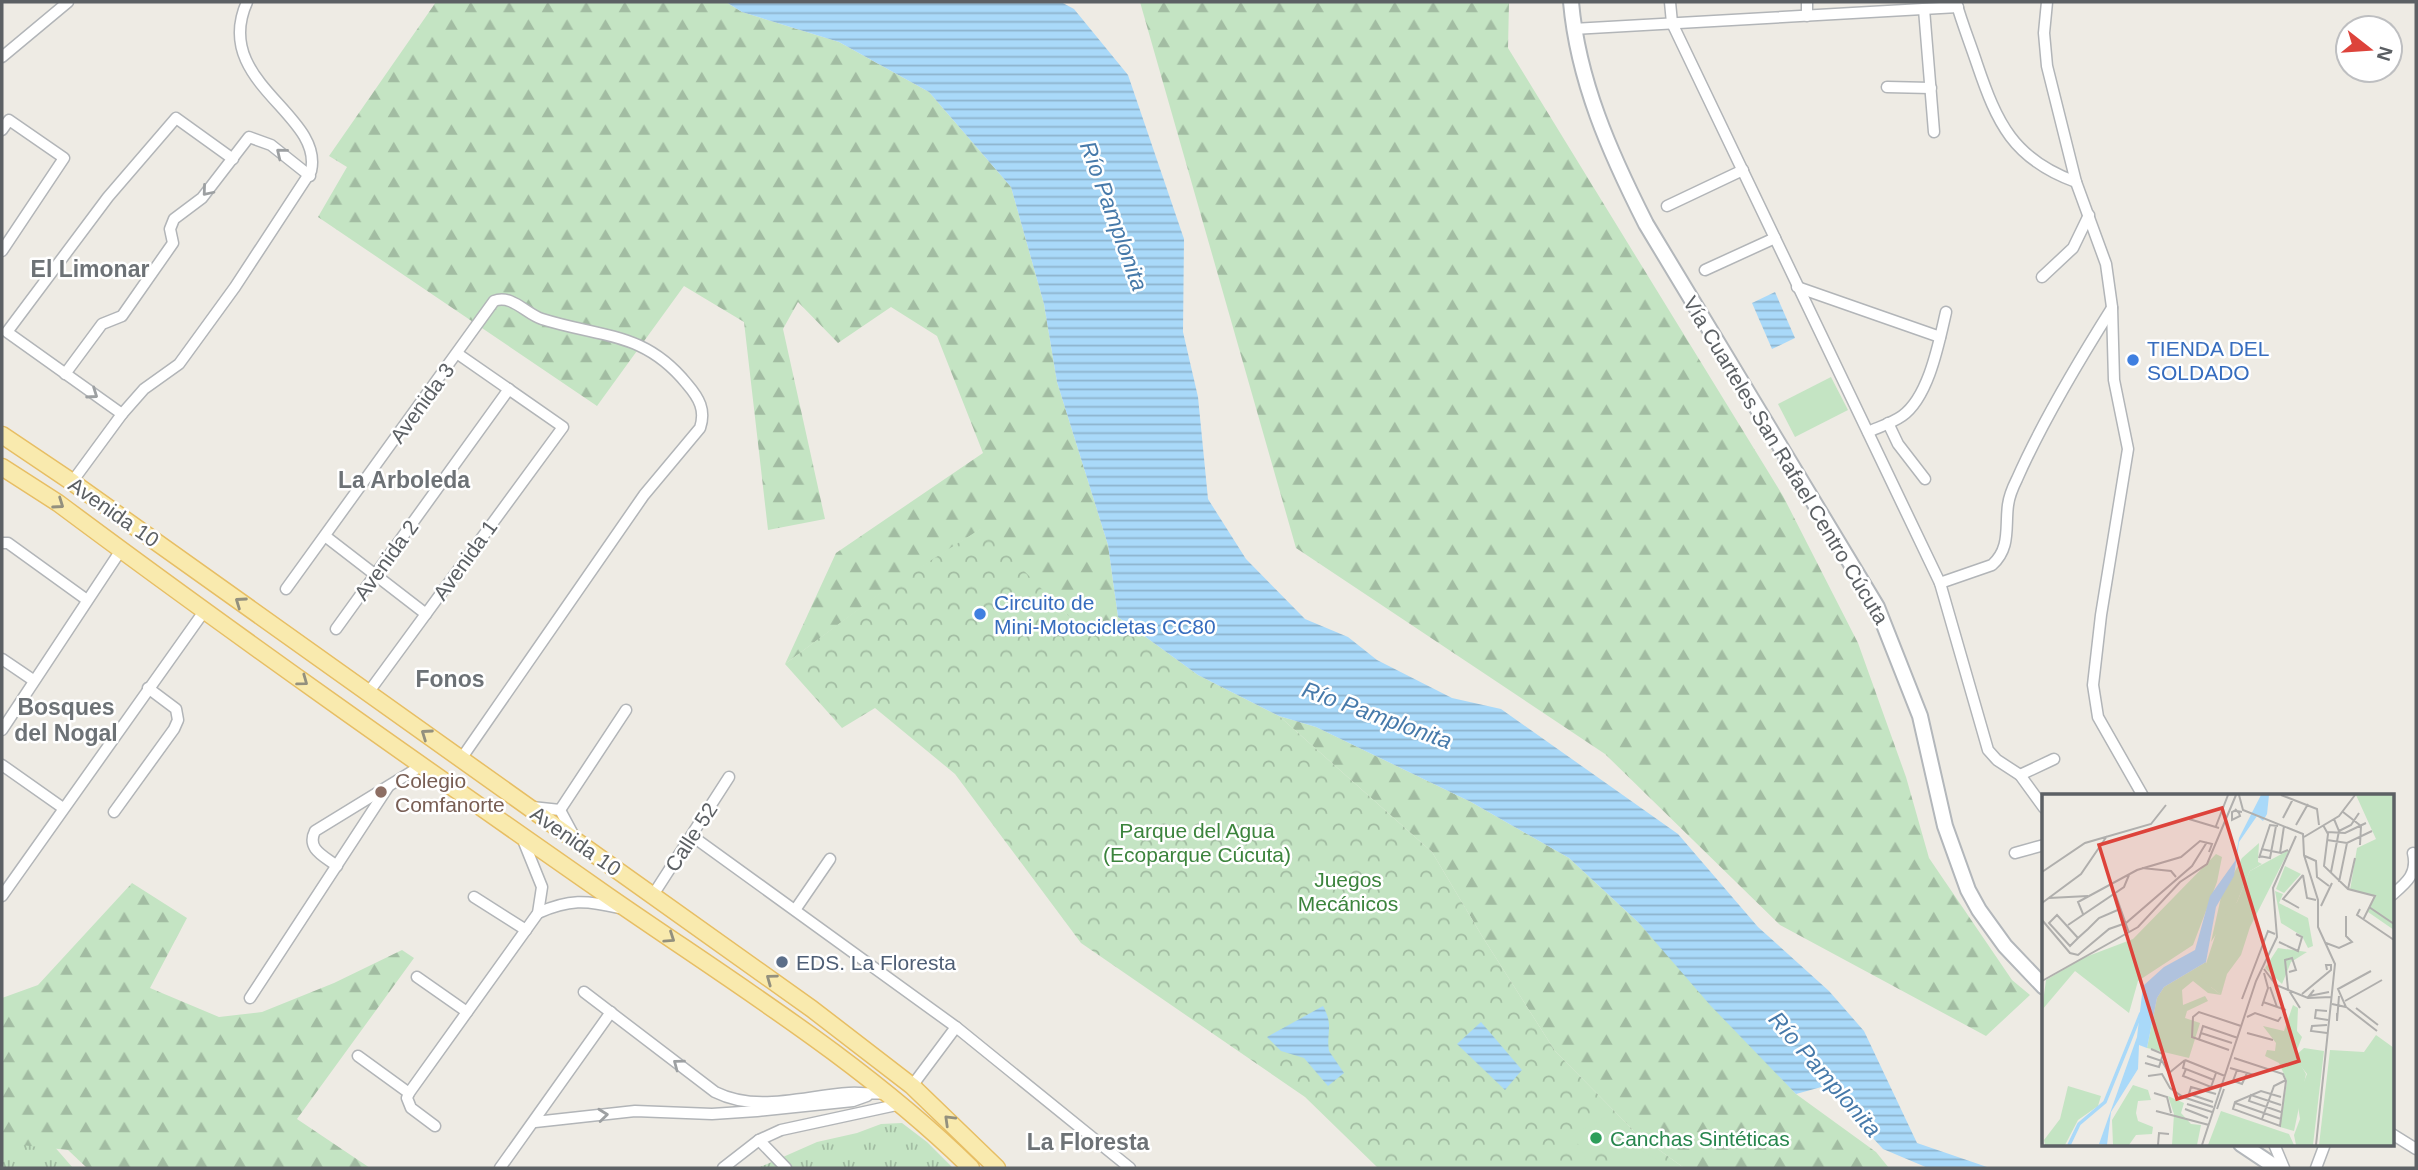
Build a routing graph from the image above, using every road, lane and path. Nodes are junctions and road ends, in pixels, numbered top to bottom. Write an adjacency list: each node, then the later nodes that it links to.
1 (68, 2): 12 (street)
2 (247, 2): 19 (street)
3 (1571, 2): 11 (main road, Vía Cuarteles San Rafael Centro Cúcuta)
4 (1671, 2): 10 (street)
5 (1807, 2): 9 (street)
6 (2047, 2): 20 (street)
7 (1957, 4): 8 (street); 20 (street)
8 (1924, 9): 9 (street); 14 (street)
9 (1807, 16): 10 (street)
10 (1672, 23): 11 (street); 18 (street)
11 (1573, 29): 90 (main road, Vía Cuarteles San Rafael Centro Cúcuta)
12 (2, 57)
13 (1887, 87): 14 (street)
14 (1931, 89): 16 (street)
15 (2, 130): 24 (street)
16 (1934, 132)
17 (233, 159): 19 (street, one-way to 17); 32 (street, one-way to 32); 32 (street)
18 (1743, 170): 21 (street); 23 (street)
19 (310, 176): 34 (street)
20 (2076, 183): 22 (street)
21 (1667, 206)
22 (2090, 215): 26 (street); 28 (street)
23 (1775, 239): 25 (street); 27 (street)
24 (2, 251)
25 (1705, 270)
26 (2042, 278)
27 (1797, 287): 30 (street); 36 (street)
28 (2112, 307): 45 (street); 64 (street)
29 (1945, 312): 30 (street)
30 (1940, 337): 35 (street)
31 (458, 354): 33 (street); 41 (street, Avenida 3); 57 (street, Avenida 3)
32 (65, 374): 34 (street, one-way to 34)
33 (509, 389): 44 (street, Avenida 2); 49 (street, Avenida 1)
34 (122, 414): 40 (street)
35 (1888, 423): 36 (street); 39 (street)
36 (1868, 432): 45 (street)
37 (2, 435): 40 (main road, Avenida 10)
38 (2, 467): 43 (main road, Avenida 10, one-way to 43)
39 (1925, 479)
40 (72, 482): 54 (main road, Avenida 10, one-way to 40)
41 (325, 536): 44 (street); 46 (street, Avenida 3)
42 (2, 543): 47 (street)
43 (121, 550): 47 (street); 48 (main road, Avenida 10)
44 (376, 574): 49 (street); 50 (street, Avenida 2)
45 (1940, 583): 61 (street)
46 (286, 589)
47 (87, 600): 52 (street)
48 (205, 610): 53 (street); 60 (main road, Avenida 10, one-way to 60)
49 (426, 614): 54 (street, Avenida 1)
50 (336, 629)
51 (2, 659): 52 (street)
52 (33, 680): 56 (street)
53 (148, 688): 67 (street); 69 (street)
54 (368, 693): 57 (main road, Avenida 10, one-way to 54)
55 (625, 710): 68 (street)
56 (2, 730)
57 (461, 759): 65 (main road, Avenida 10)
58 (2054, 759): 61 (street)
59 (2, 765): 67 (street)
60 (421, 766): 63 (street); 71 (main road, Avenida 10)
61 (2020, 775): 66 (street)
62 (729, 777): 72 (street, Calle 52)
63 (388, 787): 79 (street); 79 (street)
64 (2142, 794)
65 (528, 806): 68 (street); 70 (main road, Avenida 10)
66 (2042, 807)
67 (63, 808): 83 (street)
68 (561, 810): 73 (street)
69 (114, 812)
70 (558, 828): 73 (main road, Avenida 10); 75 (main road)
71 (520, 835): 75 (main road, Avenida 10); 87 (street)
72 (692, 836): 82 (street, Calle 52); 85 (street)
73 (581, 844): 80 (main road); 82 (main road, Avenida 10)
74 (2042, 845): 76 (street)
75 (544, 851): 80 (main road, Avenida 10)
76 (2015, 853)
77 (2413, 853): 81 (street)
78 (830, 859): 85 (street)
79 (337, 866): 92 (street)
80 (570, 869): 86 (main road, Avenida 10)
81 (2394, 893)
82 (653, 895): 98 (main road, Avenida 10, one-way to 82)
83 (2, 896)
84 (474, 897): 88 (street)
85 (794, 909): 95 (street)
86 (631, 912): 87 (street); 97 (main road, Avenida 10, one-way to 97)
87 (538, 913): 88 (street)
88 (526, 930): 93 (street)
89 (417, 977): 93 (street)
90 (2042, 986)
91 (584, 992): 94 (street)
92 (250, 998)
93 (467, 1012): 99 (street)
94 (611, 1012): 100 (street, one-way to 94); 104 (street)
95 (956, 1027): 98 (street); 117 (street)
96 (358, 1056): 99 (street)
97 (857, 1071): 100 (street); 101 (main road, Avenida 10)
98 (912, 1086): 116 (main road, Avenida 10, one-way to 98)
99 (409, 1093): 105 (street)
100 (853, 1093): 102 (street)
101 (888, 1093): 102 (street); 103 (main road, Avenida 10)
102 (870, 1095): 104 (street, one-way to 102)
103 (901, 1104): 107 (street); 115 (main road, Avenida 10)
104 (535, 1122): 112 (street)
105 (435, 1126)
106 (2394, 1135): 111 (street)
107 (759, 1140): 113 (street); 114 (street)
108 (2244, 1146): 118 (main road)
109 (2275, 1146): 119 (street)
110 (2324, 1146): 120 (street)
111 (2416, 1149)
112 (500, 1168)
113 (723, 1168)
114 (786, 1168)
115 (971, 1168)
116 (998, 1168)
117 (1130, 1168)
118 (2277, 1168)
119 (2284, 1168)
120 (2316, 1168)

